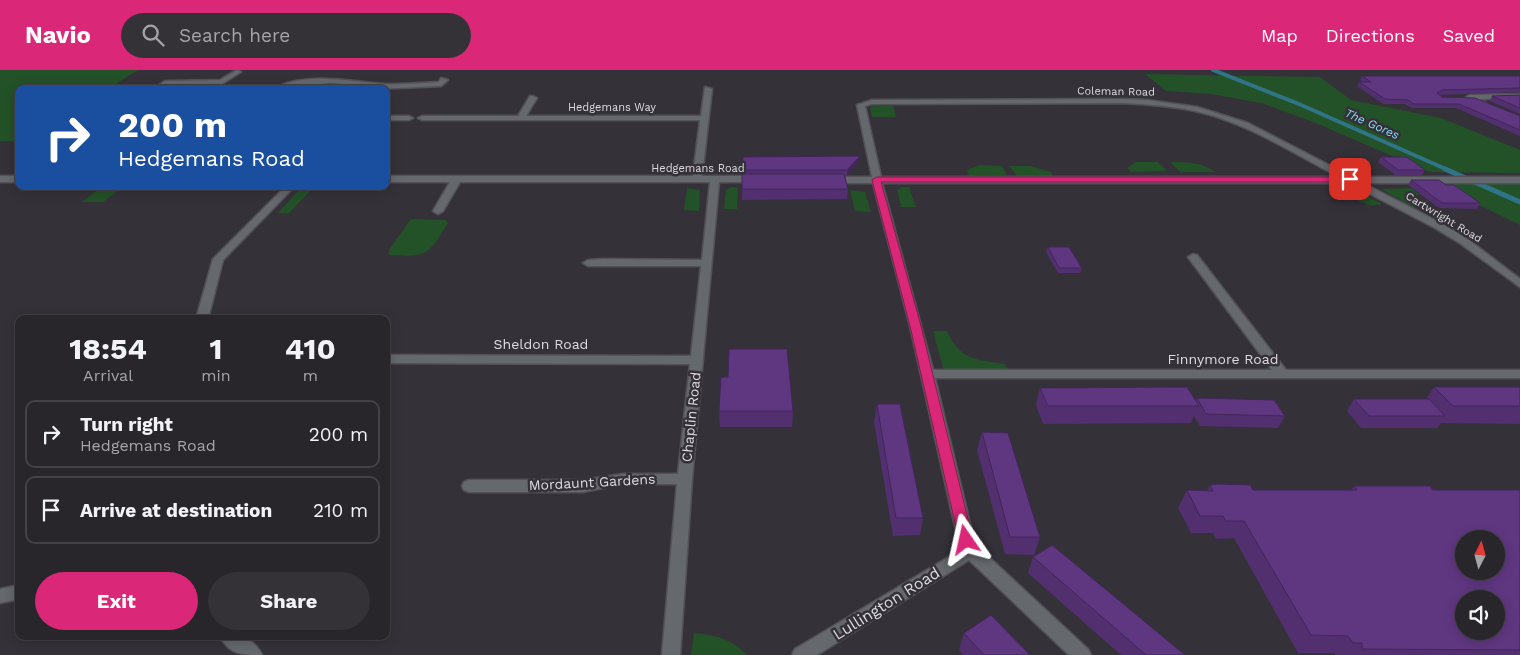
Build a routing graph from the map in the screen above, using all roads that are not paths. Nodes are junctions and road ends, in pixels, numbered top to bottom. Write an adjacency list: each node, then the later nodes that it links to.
1 (237, 72): 3 (street)
2 (444, 80): 6 (street)
3 (162, 85)
4 (293, 85): 5 (street)
5 (378, 85)
6 (390, 87)
7 (708, 89): 15 (street)
8 (1520, 96): 10 (street)
9 (533, 98): 14 (street)
10 (1493, 108)
11 (390, 118): 12 (street)
12 (409, 118)
13 (422, 118): 14 (street, Hedgemans Way)
14 (521, 118): 15 (street, Hedgemans Way)
15 (703, 118): 18 (street)
16 (0, 179): 17 (street)
17 (15, 179)
18 (697, 179): 19 (street, Hedgemans Road); 22 (street, Hedgemans Road)
19 (715, 179): 23 (street, Hedgemans Road); 31 (street, Chaplin Road)
20 (1350, 179): 25 (street); 25 (street, Coleman Road); 26 (street); 32 (street, Cartwright Road)
21 (390, 180): 22 (street, Hedgemans Road)
22 (456, 180): 28 (street)
23 (772, 180)
24 (820, 180): 25 (street)
25 (877, 180): 36 (street)
26 (1520, 180)
27 (287, 190): 33 (street)
28 (438, 211)
29 (1192, 257): 37 (street)
30 (588, 263): 31 (street)
31 (706, 263): 35 (street, Chaplin Road)
32 (1520, 284)
33 (203, 315)
34 (390, 359): 35 (street, Sheldon Road)
35 (696, 360): 39 (street, Chaplin Road)
36 (926, 374): 37 (street, Finnymore Road); 41 (street)
37 (1282, 374): 38 (street, Finnymore Road)
38 (1520, 374)
39 (685, 479): 40 (street, Mordaunt Gardens); 46 (street, Chaplin Road)
40 (469, 486)
41 (972, 552): 47 (street, Lullington Road); 48 (street)
42 (15, 593): 43 (street)
43 (0, 596)
44 (234, 640): 45 (street)
45 (252, 655)
46 (670, 655)
47 (801, 655)
48 (1082, 655)

